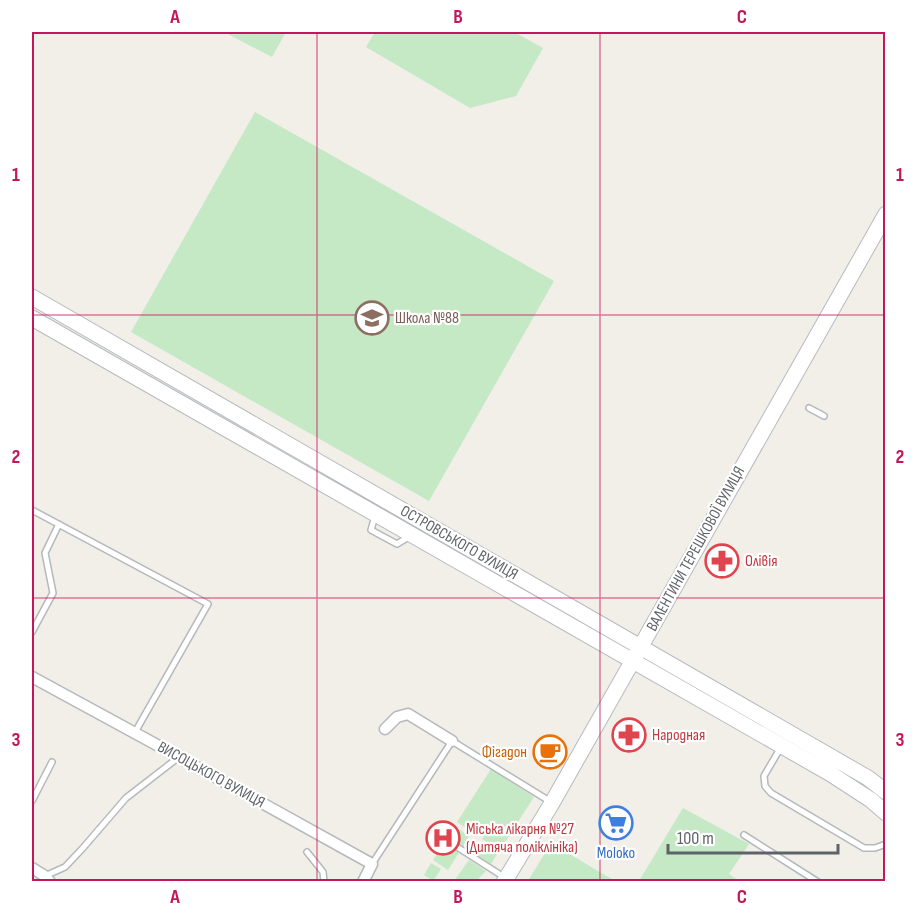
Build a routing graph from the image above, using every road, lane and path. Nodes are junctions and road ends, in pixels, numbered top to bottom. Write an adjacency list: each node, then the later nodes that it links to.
1 (885, 214): 9 (street, ВАЛЕНТИНИ ТЕРЕШКОВОЇ ВУЛИЦЯ)
2 (32, 297): 9 (street, ОСТРОВСЬКОГО ВУЛИЦЯ)
3 (32, 318): 10 (street, ОСТРОВСЬКОГО ВУЛИЦЯ)
4 (809, 408): 5 (lane)
5 (824, 416)
6 (32, 510): 7 (lane)
7 (58, 524): 8 (lane); 13 (lane)
8 (32, 632)
9 (640, 647): 10 (street, ВАЛЕНТИНИ ТЕРЕШКОВОЇ ВУЛИЦЯ); 18 (street, ОСТРОВСЬКОГО ВУЛИЦЯ)
10 (633, 661): 15 (street, ОСТРОВСЬКОГО ВУЛИЦЯ); 20 (street, ВАЛЕНТИНИ ТЕРЕШКОВОЇ ВУЛИЦЯ)
11 (32, 678): 13 (street, ВИСОЦЬКОГО ВУЛИЦЯ)
12 (386, 729): 14 (street)
13 (135, 734): 16 (street, ВИСОЦЬКОГО ВУЛИЦЯ)
14 (452, 741): 20 (lane); 26 (lane)
15 (781, 746): 21 (street, ОСТРОВСЬКОГО ВУЛИЦЯ); 24 (lane)
16 (179, 757): 26 (street, ВИСОЦЬКОГО ВУЛИЦЯ); 28 (lane)
17 (52, 762): 19 (lane)
18 (885, 792)
19 (32, 801)
20 (552, 803): 29 (street, ВАЛЕНТИНИ ТЕРЕШКОВОЇ ВУЛИЦЯ)
21 (885, 813)
22 (744, 835): 32 (lane)
23 (443, 837): 29 (lane)
24 (885, 844)
25 (308, 852): 30 (lane)
26 (372, 864): 31 (street)
27 (32, 868): 28 (street)
28 (48, 879)
29 (507, 881)
30 (324, 882)
31 (363, 882)
32 (818, 882)

